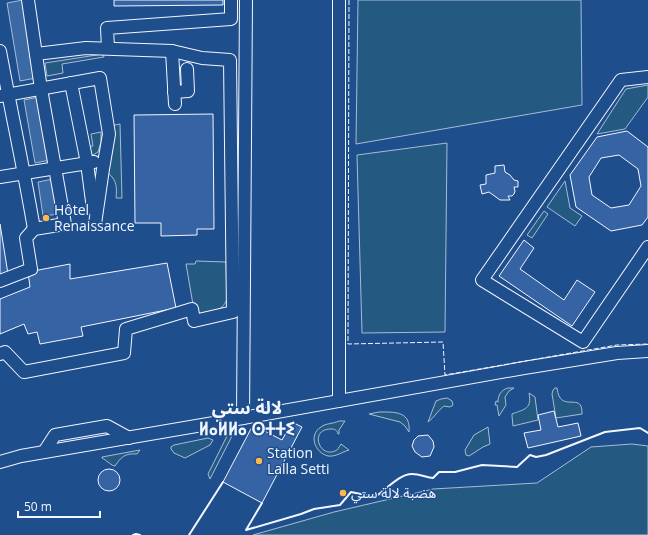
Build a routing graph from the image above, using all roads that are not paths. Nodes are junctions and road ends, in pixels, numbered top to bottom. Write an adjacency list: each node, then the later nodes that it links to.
1 (28, 0): 8 (street)
2 (231, 0): 5 (street)
3 (246, 0): 25 (street)
4 (339, 0): 24 (street)
5 (108, 48): 7 (street); 8 (street)
6 (0, 51): 13 (street)
7 (172, 51): 9 (street); 23 (street)
8 (36, 54): 12 (street)
9 (187, 69)
10 (648, 77): 20 (street)
11 (71, 83): 12 (street); 14 (street); 15 (street)
12 (41, 89): 13 (street); 16 (street)
13 (4, 96): 17 (street)
14 (104, 160): 15 (street); 15 (street)
15 (87, 163): 16 (street)
16 (55, 169): 17 (street); 19 (street)
17 (24, 173): 18 (street); 19 (street)
18 (0, 177)
19 (34, 229): 21 (street)
20 (648, 247)
21 (0, 281)
22 (648, 351): 24 (street)
23 (0, 354)
24 (339, 401): 25 (street)
25 (243, 418): 26 (street)
26 (0, 462)

